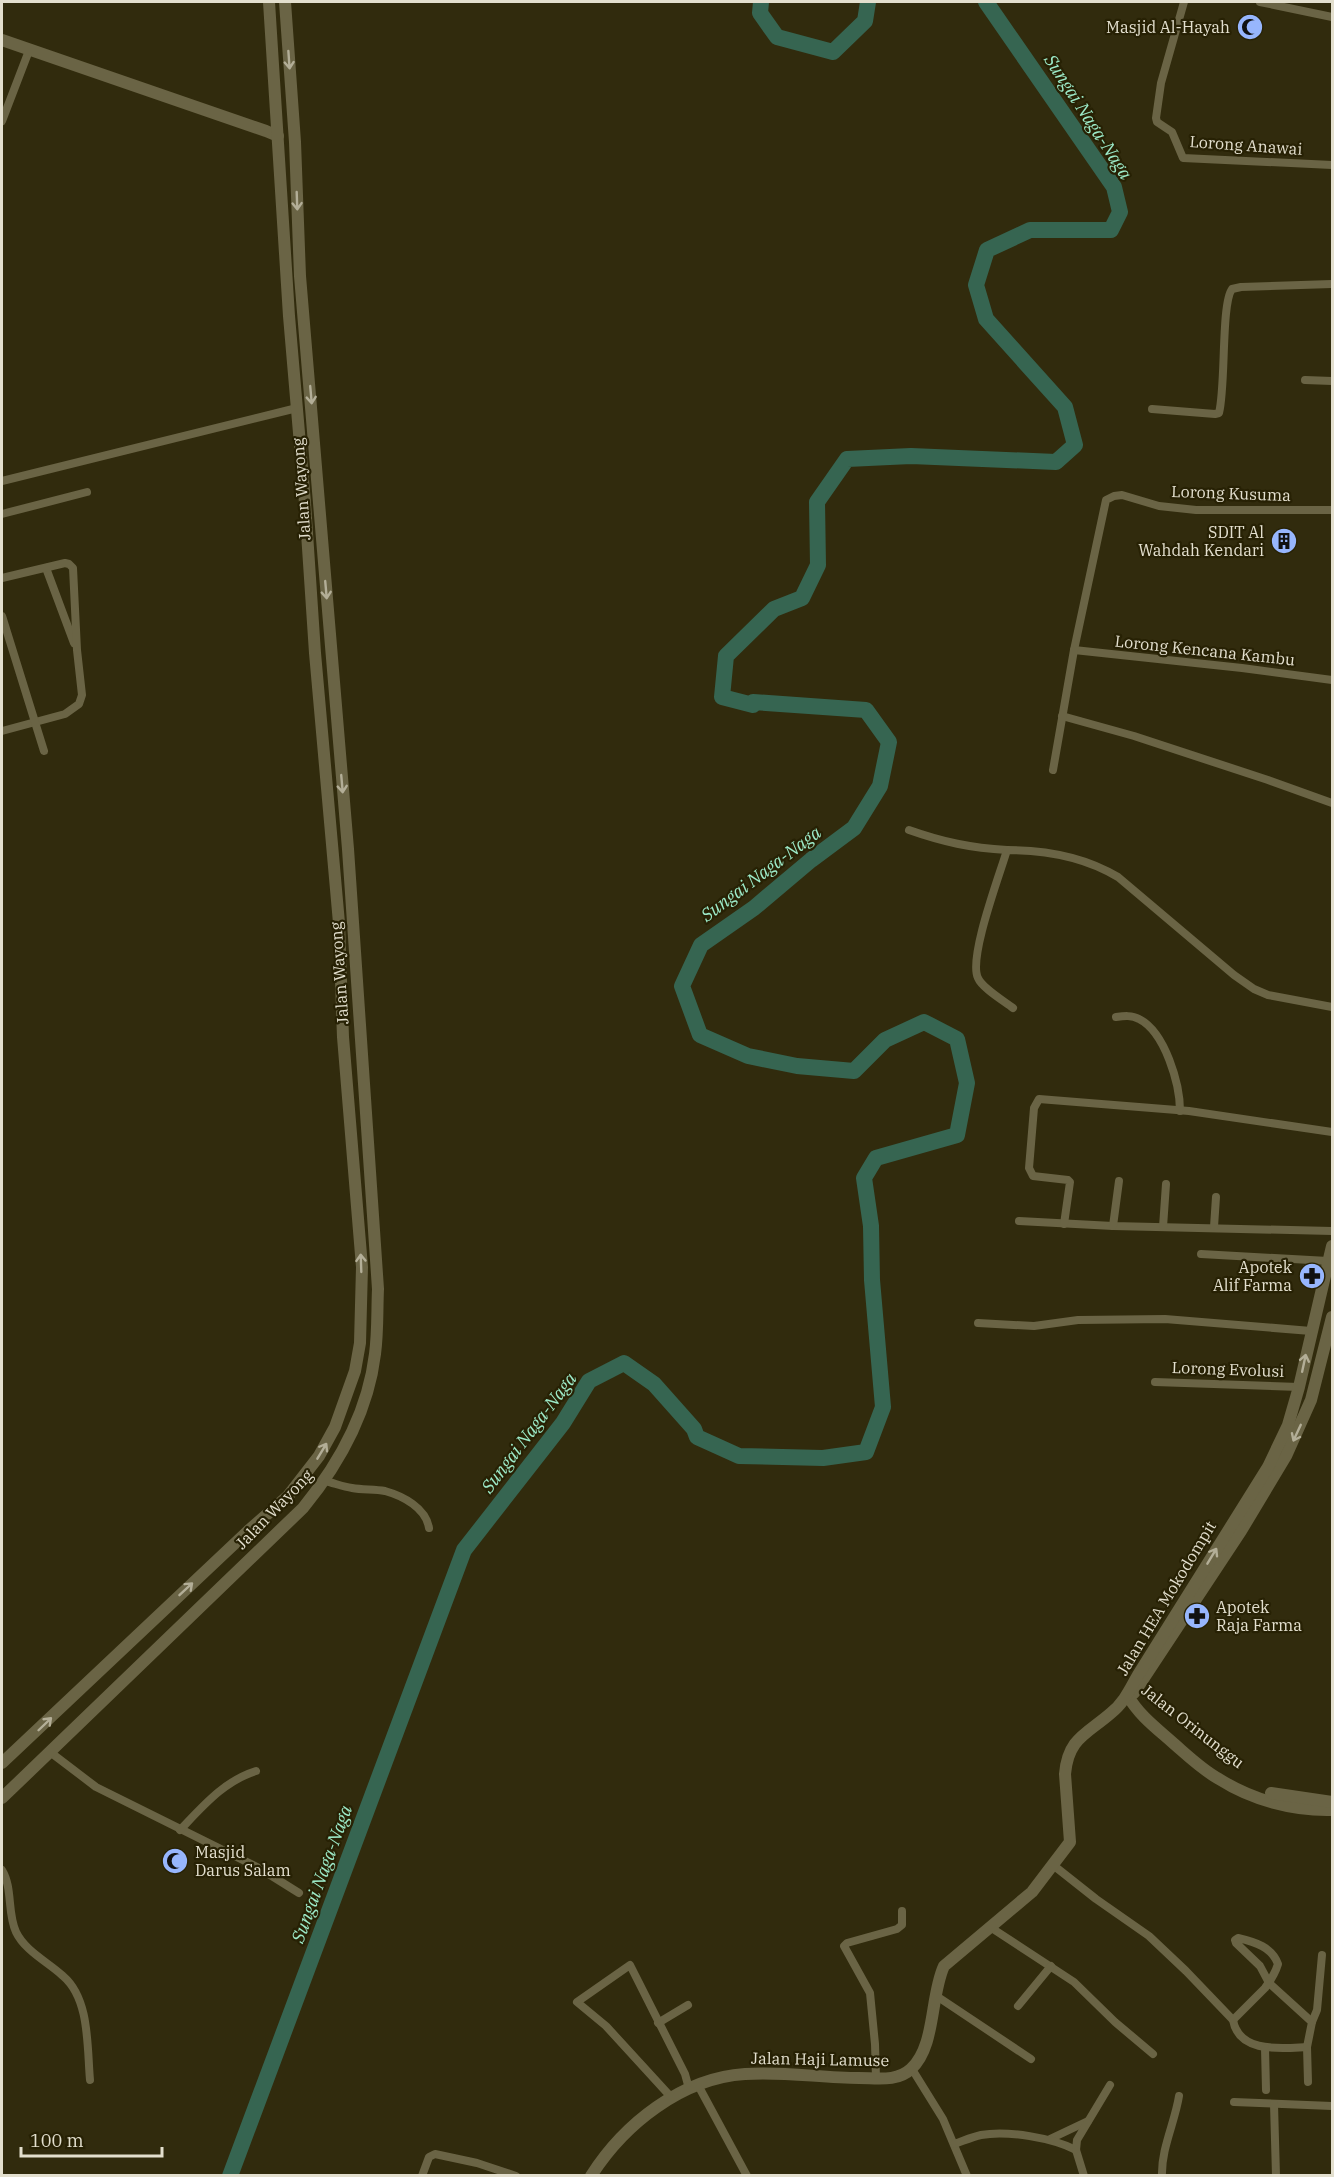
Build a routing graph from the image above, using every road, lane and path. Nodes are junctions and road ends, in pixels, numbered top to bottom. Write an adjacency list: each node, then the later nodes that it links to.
1 (269, 2): 9 (main road, Jalan Wayong)
2 (285, 2): 57 (main road, Jalan Wayong, one-way to 57)
3 (1184, 2): 10 (street, Lorong Anawai)
4 (1260, 2): 5 (street)
5 (1332, 17)
6 (2, 40): 7 (main road)
7 (30, 48): 8 (street); 9 (main road)
8 (2, 121)
9 (278, 136): 14 (main road, Jalan Wayong)
10 (1332, 165)
11 (1332, 284): 15 (street)
12 (1305, 380): 13 (street)
13 (1332, 381)
14 (297, 408): 16 (street); 61 (main road, Jalan Wayong, one-way to 14)
15 (1152, 409)
16 (2, 482)
17 (87, 492): 19 (street)
18 (1332, 510): 25 (street, Lorong Kusuma)
19 (2, 514)
20 (46, 568): 21 (street); 24 (street); 24 (street)
21 (2, 578)
22 (2, 616): 28 (street)
23 (2, 632): 28 (street)
24 (77, 650): 28 (street)
25 (1074, 650): 26 (street, Lorong Kencana Kambu); 27 (street)
26 (1332, 680)
27 (1062, 716): 31 (street); 32 (street)
28 (33, 724): 29 (street); 30 (street)
29 (2, 731)
30 (44, 751)
31 (1053, 770)
32 (1332, 803)
33 (909, 830): 34 (street)
34 (1007, 850): 35 (street); 36 (street)
35 (1332, 1007)
36 (1013, 1008)
37 (1116, 1017): 38 (street)
38 (1180, 1111): 39 (street); 44 (street)
39 (1332, 1132)
40 (1119, 1181): 45 (street)
41 (1166, 1184): 46 (street)
42 (1216, 1197): 47 (street)
43 (1019, 1221): 44 (street)
44 (1064, 1224): 45 (street)
45 (1113, 1226): 46 (street)
46 (1163, 1227): 47 (street)
47 (1214, 1227): 48 (street)
48 (1332, 1232)
49 (1332, 1246): 51 (main road, Jalan HEA Mokodompit)
50 (1201, 1254): 51 (street)
51 (1328, 1261): 54 (main road, Jalan HEA Mokodompit)
52 (1332, 1317): 59 (main road, Jalan HEA Mokodompit, one-way to 59)
53 (978, 1323): 54 (street)
54 (1311, 1331): 56 (main road, Jalan HEA Mokodompit, one-way to 54)
55 (1155, 1382): 56 (street, Lorong Evolusi)
56 (1299, 1387): 59 (main road, Jalan HEA Mokodompit, one-way to 56)
57 (325, 1481): 58 (street); 60 (main road, Jalan Wayong)
58 (429, 1528)
59 (1128, 1696): 64 (main road, Jalan Orinunggu); 65 (main road, Jalan Orinunggu); 67 (main road, Jalan Haji Lamuse)
60 (50, 1752): 63 (main road, Jalan Wayong); 66 (street)
61 (2, 1763)
62 (256, 1771): 66 (street)
63 (2, 1798)
64 (1332, 1802)
65 (1332, 1810)
66 (180, 1830): 69 (street)
67 (1053, 1865): 71 (main road, Jalan Haji Lamuse); 78 (street)
68 (2, 1870): 87 (street)
69 (299, 1893)
70 (902, 1911): 86 (street)
71 (990, 1927): 73 (street); 75 (main road, Jalan Haji Lamuse)
72 (1322, 1954): 79 (street)
73 (1051, 1966): 77 (street); 83 (street)
74 (1269, 1983): 74 (street); 78 (street); 79 (street)
75 (935, 1995): 84 (street); 85 (main road, Jalan Haji Lamuse)
76 (688, 2005): 80 (street)
77 (1018, 2006)
78 (1233, 2020): 82 (street)
79 (1312, 2022): 81 (street)
80 (658, 2023): 90 (street); 93 (street)
81 (1307, 2047): 82 (street); 88 (street)
82 (1265, 2048): 91 (street)
83 (1153, 2054)
84 (1031, 2059)
85 (912, 2069): 86 (main road, Jalan Haji Lamuse); 99 (street)
86 (876, 2078): 90 (main road, Jalan Haji Lamuse)
87 (90, 2080)
88 (1308, 2082)
89 (1110, 2085): 97 (street)
90 (692, 2088): 93 (main road, Jalan Haji Lamuse); 104 (street)
91 (1266, 2090)
92 (1179, 2096): 107 (street)
93 (671, 2097): 103 (main road, Jalan Haji Lamuse)
94 (1234, 2102): 95 (street)
95 (1274, 2104): 96 (street); 108 (street)
96 (1332, 2106)
97 (1088, 2121): 98 (street); 100 (street)
98 (1050, 2139): 99 (street); 100 (street)
99 (954, 2144): 105 (street)
100 (1076, 2150): 106 (street)
101 (422, 2175): 102 (street)
102 (516, 2175)
103 (591, 2175)
104 (747, 2175)
105 (968, 2175)
106 (1084, 2175)
107 (1162, 2175)
108 (1276, 2175)

